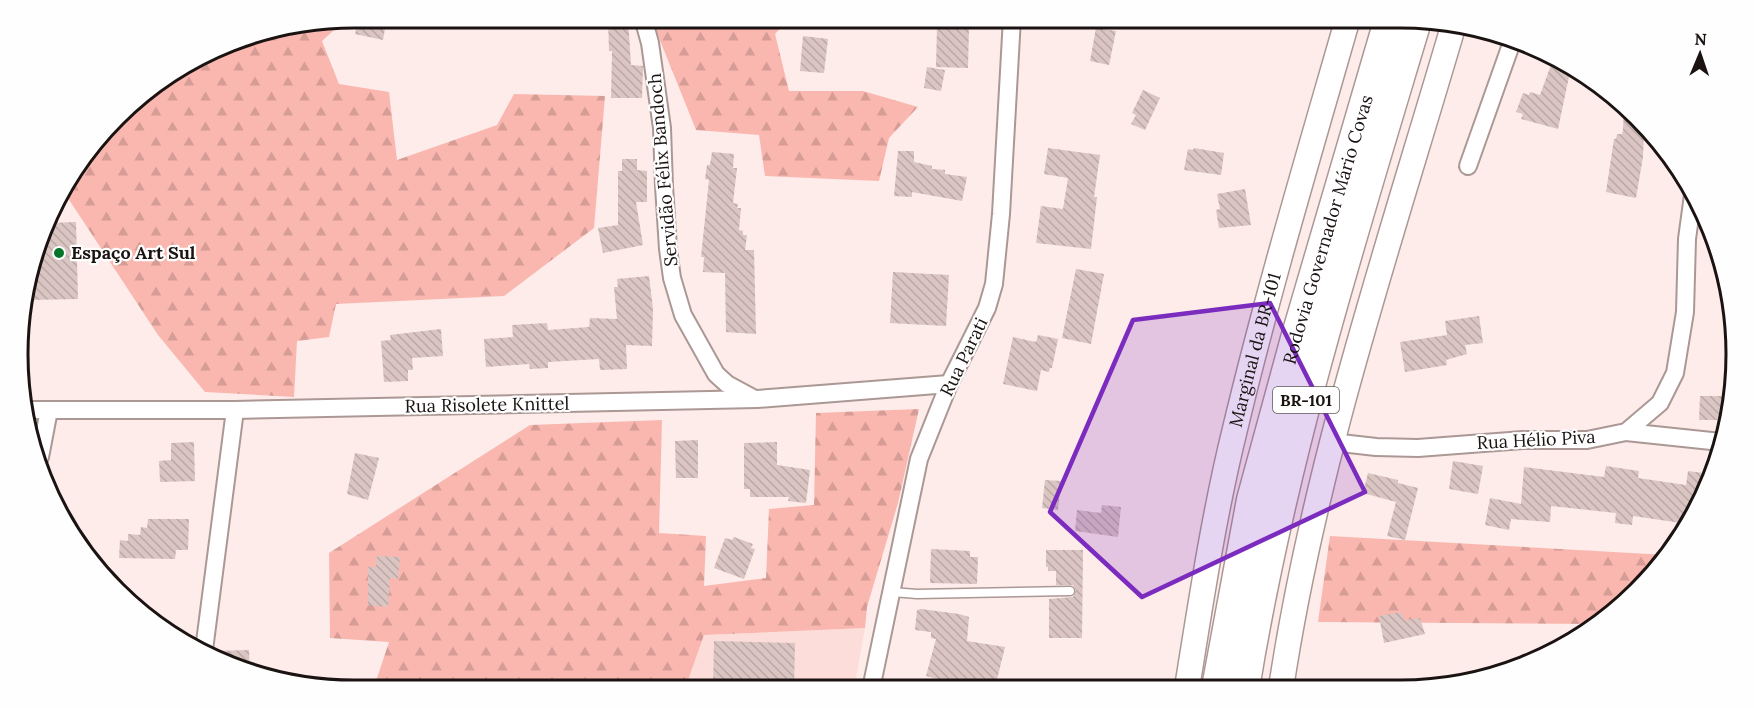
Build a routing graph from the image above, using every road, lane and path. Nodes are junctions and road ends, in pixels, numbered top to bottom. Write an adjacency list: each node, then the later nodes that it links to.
1 (646, 28): 11 (street, Servidão Félix Bandoch)
2 (1011, 28): 10 (street, Rua Parati)
3 (1345, 28): 23 (main road, Marginal da BR-101)
4 (1387, 28): 24 (highway, Rodovia Governador Mário Covas / BR-101)
5 (1414, 29): 25 (highway, Rodovia Governador Mário Covas / BR-101)
6 (1451, 33): 17 (main road)
7 (1510, 48): 8 (street)
8 (1468, 166)
9 (1691, 209): 15 (street, Rua Hélio Piva)
10 (949, 384): 11 (street, Rua Risolete Knittel); 20 (street, Rua Parati)
11 (757, 399): 14 (street, Rua Risolete Knittel)
12 (34, 410): 13 (street, Rua Risolete Knittel)
13 (49, 410): 14 (street, Rua Risolete Knittel); 18 (street)
14 (234, 410): 21 (street)
15 (1626, 432): 16 (street); 17 (street, Rua Hélio Piva)
16 (1713, 441)
17 (1332, 442): 26 (main road)
18 (42, 446)
19 (1070, 591): 20 (lane)
20 (892, 592): 22 (street, Rua Parati)
21 (205, 643)
22 (873, 680)
23 (1188, 680)
24 (1219, 680)
25 (1246, 680)
26 (1282, 680)

